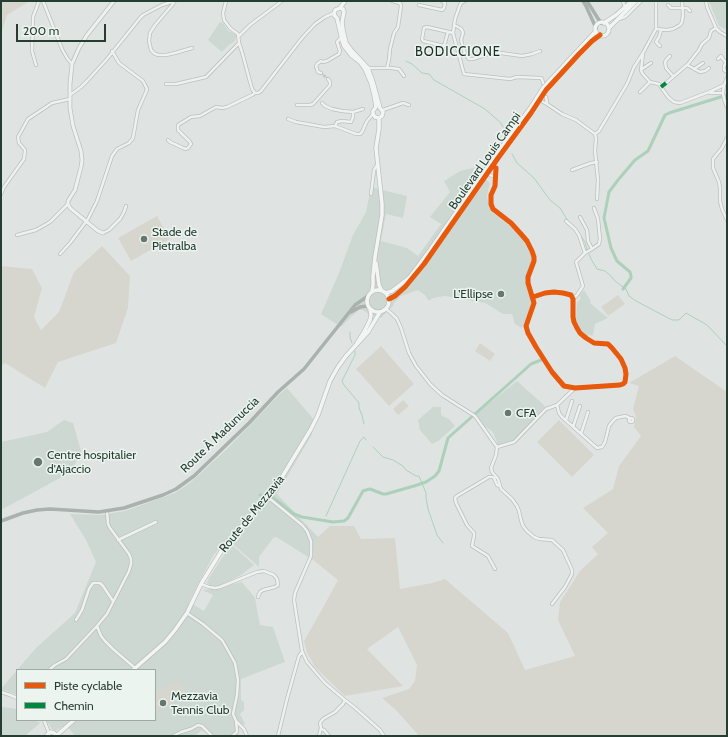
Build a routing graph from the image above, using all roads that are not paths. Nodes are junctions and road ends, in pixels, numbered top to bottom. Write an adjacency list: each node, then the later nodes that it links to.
1 (39, 1): 54 (street)
2 (44, 1): 53 (street)
3 (114, 1): 53 (street)
4 (174, 1): 45 (street); 47 (street)
5 (226, 1): 40 (street)
6 (282, 1): 40 (street)
7 (345, 1): 22 (main road)
8 (392, 1): 56 (street)
9 (442, 1): 20 (street)
10 (465, 1): 31 (street)
11 (583, 1): 34 (main road)
12 (587, 1): 30 (main road)
13 (623, 1): 23 (street)
14 (632, 1): 23 (main road)
15 (636, 1): 29 (main road)
16 (641, 1): 29 (street)
17 (656, 1): 35 (street)
18 (682, 1): 24 (street)
19 (706, 1): 33 (street)
20 (419, 5)
21 (668, 5): 24 (street)
22 (340, 8): 26 (main road); 27 (main road)
23 (624, 8): 30 (main road)
24 (682, 8): 25 (street); 36 (street)
25 (690, 11)
26 (334, 13): 28 (main road); 74 (street)
27 (343, 17): 28 (main road); 58 (main road)
28 (337, 18): 42 (main road)
29 (617, 20): 32 (main road)
30 (603, 23): 32 (main road); 34 (main road)
31 (454, 25): 38 (street); 46 (street)
32 (609, 28): 39 (main road)
33 (716, 28): 41 (street); 55 (street)
34 (596, 29): 39 (main road); 118 (main road, Boulevard Louis Campi)
35 (656, 29): 36 (street); 48 (street)
36 (661, 30): 44 (street)
37 (448, 32): 37 (street); 38 (street)
38 (452, 33): 68 (street)
39 (600, 35): 122 (main road, Boulevard Louis Campi)
40 (239, 36): 43 (street)
41 (727, 36)
42 (341, 38): 58 (main road); 62 (street)
43 (239, 43): 70 (street); 74 (street)
44 (660, 46)
45 (192, 48)
46 (540, 51)
47 (112, 52): 76 (street); 109 (street)
48 (643, 53): 60 (street); 92 (street)
49 (670, 56): 64 (street)
50 (718, 59): 61 (street)
51 (651, 63): 60 (street)
52 (703, 63): 59 (street)
53 (72, 64): 76 (street)
54 (36, 65)
55 (687, 65): 59 (street); 64 (street)
56 (387, 68): 58 (street); 63 (street)
57 (709, 68): 59 (street)
58 (366, 69): 84 (main road); 86 (main road)
59 (694, 69)
60 (641, 70): 67 (street)
61 (727, 72)
62 (321, 73)
63 (404, 76)
64 (673, 76): 69 (street)
65 (727, 78): 71 (street)
66 (328, 79): 80 (street)
67 (650, 82): 72 (street); 73 (street)
68 (543, 83)
69 (666, 83)
70 (166, 84)
71 (724, 85): 73 (street); 75 (street)
72 (640, 92)
73 (709, 92): 75 (street)
74 (255, 93): 94 (street)
75 (723, 93): 83 (street)
76 (70, 97): 101 (street); 104 (street)
77 (546, 97): 82 (street)
78 (543, 102): 82 (street)
79 (322, 103): 87 (street)
80 (297, 104)
81 (409, 104): 86 (street)
82 (548, 104): 92 (street)
83 (727, 107)
84 (375, 108): 86 (main road); 88 (main road)
85 (363, 109): 87 (street)
86 (382, 109): 89 (main road)
87 (353, 112): 91 (street)
88 (373, 114): 89 (main road); 91 (street)
89 (379, 118): 96 (main road)
90 (288, 119): 91 (street)
91 (335, 126)
92 (594, 134): 95 (street)
93 (727, 138): 108 (street)
94 (168, 140)
95 (597, 162): 98 (street); 103 (street)
96 (378, 164): 102 (street); 116 (main road)
97 (496, 168): 100 (street)
98 (572, 170)
99 (490, 175): 100 (street)
100 (495, 177): 120 (street)
101 (1, 194)
102 (371, 194)
103 (597, 199)
104 (68, 204): 109 (street); 112 (street)
105 (126, 206): 111 (street)
106 (594, 208): 113 (street)
107 (580, 217): 113 (street)
108 (727, 220)
109 (87, 221): 111 (street); 115 (street)
110 (566, 221): 114 (street)
111 (103, 233)
112 (17, 235)
113 (592, 249): 114 (street)
114 (585, 253): 121 (street)
115 (60, 254)
116 (375, 257): 117 (main road); 118 (main road)
117 (372, 292): 118 (main road); 119 (main road)
118 (384, 292): 122 (main road)
119 (368, 296): 123 (main road); 126 (main road, Route À Madunuccia)
120 (533, 297): 121 (street); 128 (street)
121 (573, 298): 129 (street)
122 (389, 300): 124 (main road)
123 (369, 308): 125 (main road); 126 (main road, Route À Madunuccia); 127 (main road, Route de Mezzavia)
124 (386, 309): 125 (main road); 139 (street)
125 (380, 312): 127 (main road, Route de Mezzavia)
126 (349, 313): 142 (main road, Route À Madunuccia)
127 (354, 347): 141 (main road, Route de Mezzavia)
128 (564, 386): 129 (street); 130 (street)
129 (575, 388): 130 (street)
130 (569, 393): 132 (street)
131 (572, 401): 136 (street)
132 (557, 405): 136 (street); 139 (street)
133 (580, 406): 137 (street)
134 (588, 412): 138 (street)
135 (630, 419): 138 (street)
136 (566, 420): 137 (street)
137 (573, 427): 138 (street)
138 (582, 434)
139 (497, 447): 140 (street)
140 (500, 486): 146 (street); 150 (street)
141 (268, 497): 147 (main road, Route de Mezzavia); 154 (street)
142 (107, 511): 143 (main road, Route À Madunuccia); 145 (street)
143 (1, 521)
144 (156, 522): 145 (street)
145 (118, 540): 149 (street)
146 (495, 569)
147 (201, 584): 148 (street); 151 (main road, Route de Mezzavia)
148 (258, 597)
149 (113, 602): 152 (street); 153 (street)
150 (552, 604)
151 (187, 613): 156 (main road, Route de Mezzavia); 160 (street)
152 (76, 620)
153 (97, 626): 155 (street); 156 (street)
154 (302, 651): 159 (street); 171 (street)
155 (50, 669)
156 (134, 669)
157 (1, 692): 158 (street)
158 (16, 698)
159 (345, 700): 163 (street); 174 (street)
160 (236, 720): 169 (street); 170 (street)
161 (44, 721): 164 (street)
162 (73, 721): 166 (main road)
163 (321, 728): 172 (street); 173 (street)
164 (50, 733): 165 (main road); 166 (main road)
165 (46, 736)
166 (56, 736)
167 (173, 736): 168 (street)
168 (212, 736)
169 (232, 736)
170 (247, 736)
171 (278, 736)
172 (319, 736)
173 (329, 736)
174 (384, 736)

